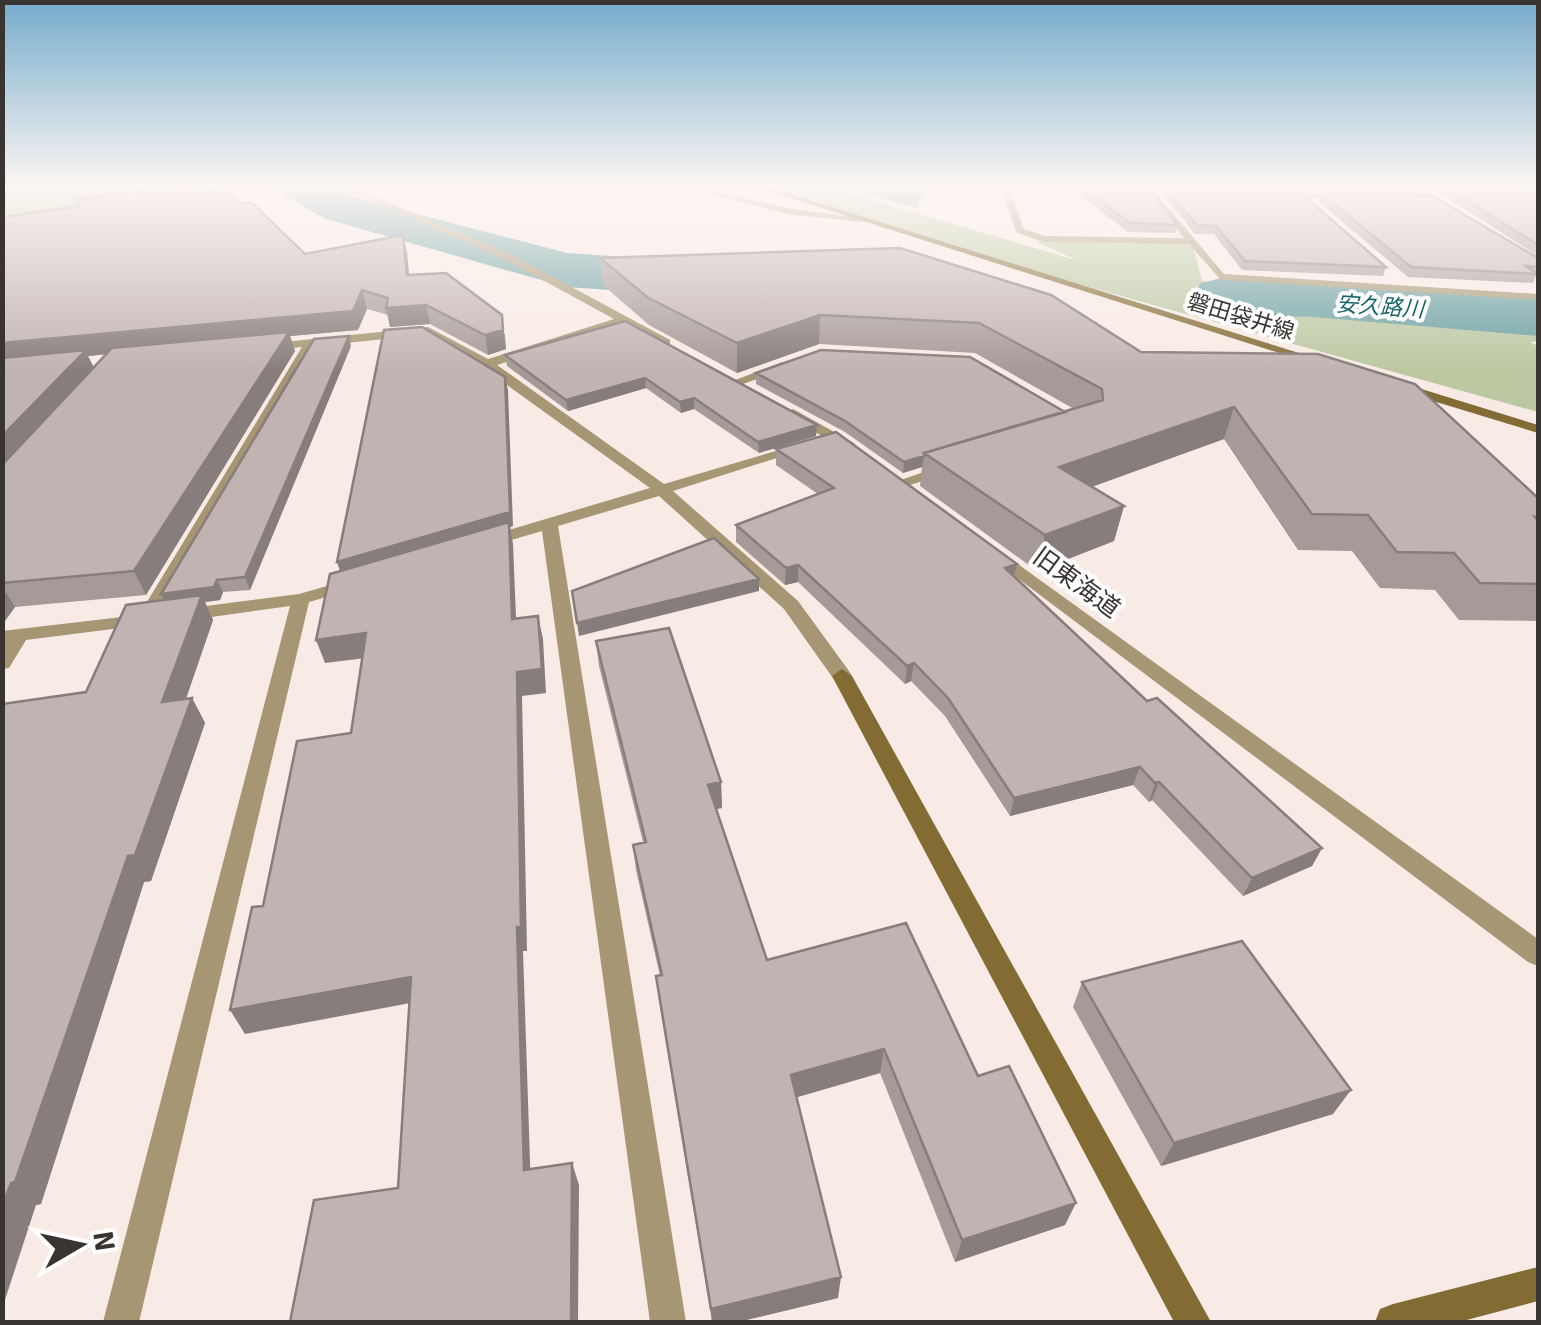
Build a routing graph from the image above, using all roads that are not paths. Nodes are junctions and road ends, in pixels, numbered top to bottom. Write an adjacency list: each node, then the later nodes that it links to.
1 (489, 249): 7 (street)
2 (958, 249): 13 (main road, 磐田袋井線)
3 (1198, 249): 5 (street)
4 (1396, 278): 5 (street)
5 (1410, 290): 6 (street)
6 (1538, 297)
7 (624, 320): 10 (street); 12 (street)
8 (310, 344): 9 (street); 12 (street); 26 (street)
9 (251, 349)
10 (687, 354)
11 (803, 358): 16 (street)
12 (487, 364): 19 (street)
13 (1334, 366)
14 (1390, 383): 15 (main road)
15 (1538, 429)
16 (838, 438): 17 (street); 19 (street)
17 (869, 460)
18 (956, 466): 20 (street)
19 (660, 489): 21 (street); 29 (street)
20 (916, 495)
21 (549, 523): 23 (street); 33 (street)
22 (980, 542): 30 (street, 旧東海道)
23 (473, 546)
24 (378, 576): 25 (street)
25 (302, 599): 26 (street); 32 (street)
26 (144, 620): 27 (street)
27 (10, 637): 28 (street)
28 (2, 662)
29 (842, 676): 34 (main road)
30 (1538, 954)
31 (1538, 1284): 35 (main road)
32 (121, 1322)
33 (668, 1322)
34 (1193, 1322)
35 (1393, 1322)

